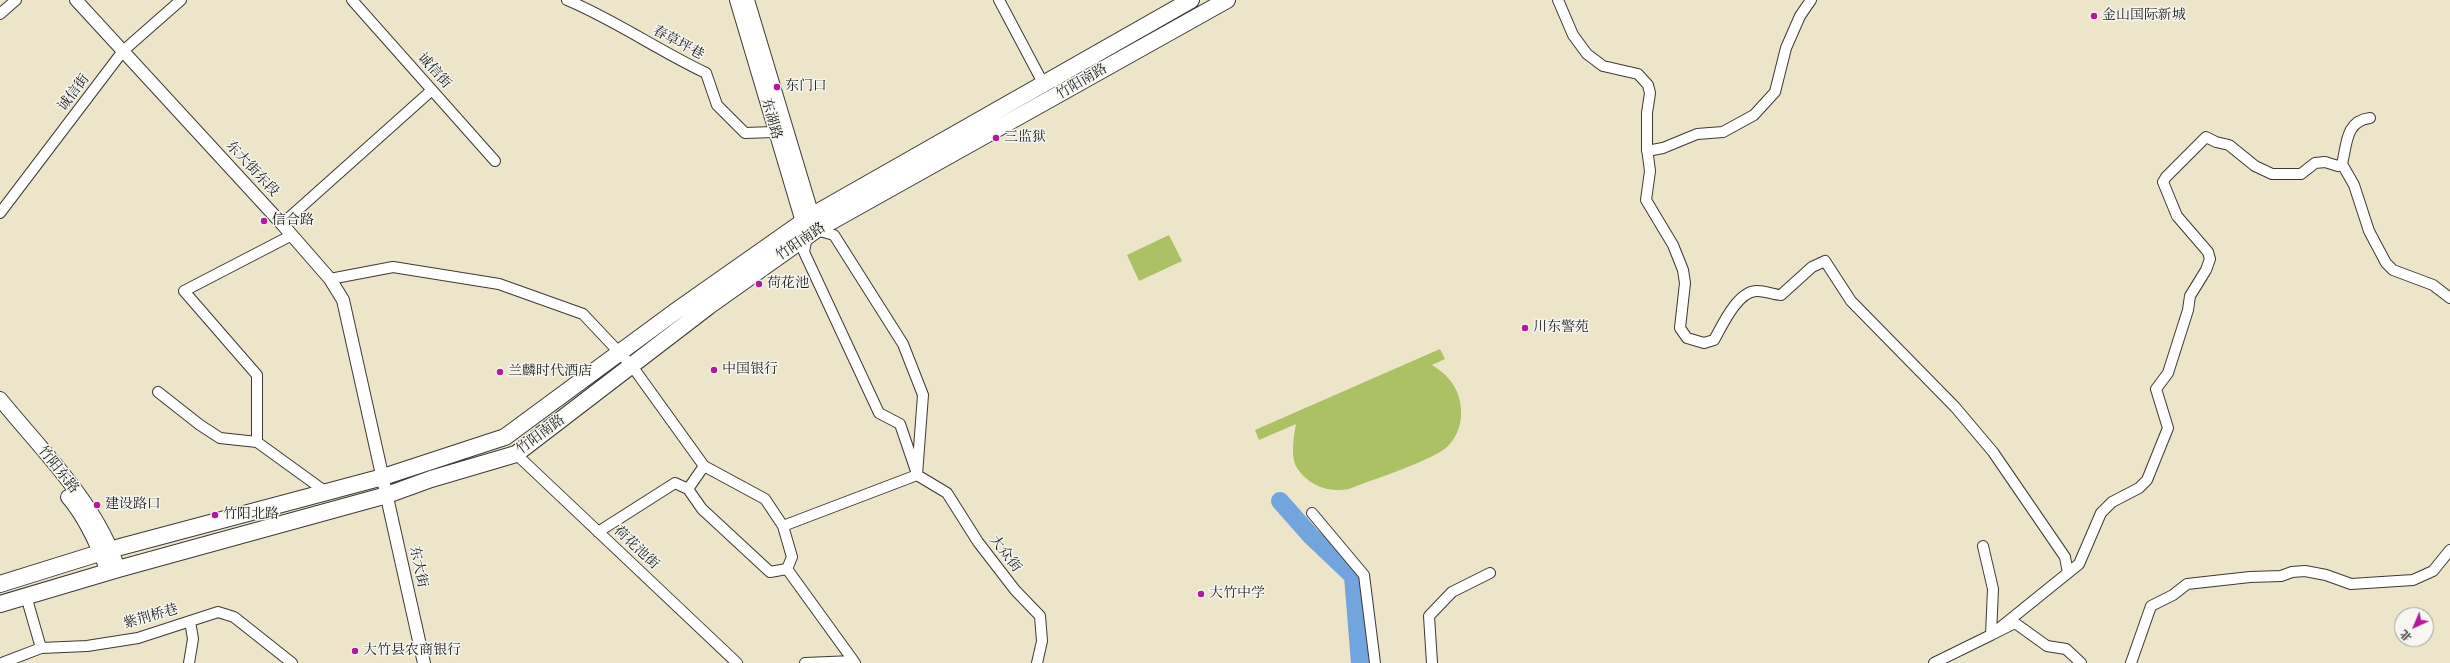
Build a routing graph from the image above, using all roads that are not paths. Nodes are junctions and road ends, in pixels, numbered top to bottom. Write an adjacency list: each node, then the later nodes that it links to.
1 (16, 0): 13 (street)
2 (76, 0): 14 (street, 东大街东段)
3 (181, 0): 14 (street, 诚信街)
4 (352, 0): 16 (street, 诚信街)
5 (567, 0): 18 (street, 春草坪巷)
6 (737, 0): 18 (main road, 东湖路)
7 (748, 0): 24 (main road, 东湖路)
8 (999, 0): 15 (street)
9 (1191, 0): 15 (highway, 竹阳南路)
10 (1227, 0): 24 (highway, 竹阳南路)
11 (1558, 0): 19 (street)
12 (1811, 0): 19 (street)
13 (0, 14)
14 (123, 51): 22 (street, 诚信街); 23 (street, 东大街东段)
15 (1043, 83): 24 (highway, 竹阳南路)
16 (432, 90): 20 (street, 诚信街); 23 (street)
17 (2370, 118): 21 (street)
18 (774, 132): 24 (main road, 东湖路)
19 (1647, 151): 50 (street)
20 (495, 160)
21 (2342, 164): 27 (street); 50 (street)
22 (0, 213)
23 (282, 224): 25 (street, 东大街东段)
24 (809, 226): 28 (highway, 竹阳南路); 29 (highway, 竹阳南路); 36 (street); 36 (street)
25 (292, 236): 26 (street, 东大街东段); 33 (street)
26 (330, 279): 28 (street); 37 (street, 东大街东段)
27 (2450, 298)
28 (619, 352): 29 (street); 37 (highway, 竹阳南路)
29 (632, 366): 34 (highway, 竹阳南路); 35 (street)
30 (158, 392): 33 (street)
31 (0, 399): 46 (main road, 竹阳东路)
32 (0, 415): 46 (main road, 竹阳东路)
33 (257, 442): 39 (street)
34 (516, 454): 40 (highway, 竹阳南路); 43 (street, 荷花池街)
35 (704, 466): 38 (street); 42 (street)
36 (918, 474): 42 (street); 64 (street, 大众街)
37 (383, 477): 39 (highway); 40 (street, 东大街)
38 (688, 489): 43 (street); 47 (street)
39 (326, 492): 46 (highway)
40 (387, 495): 48 (highway); 61 (street, 东大街)
41 (1312, 513): 65 (street)
42 (783, 526): 47 (street)
43 (598, 532): 62 (street, 荷花池街)
44 (1983, 546): 55 (street)
45 (2450, 550): 69 (street)
46 (106, 551): 48 (main road, 竹阳东路); 51 (highway)
47 (787, 569): 57 (street)
48 (113, 570): 52 (highway)
49 (1490, 573): 66 (street)
50 (2068, 573): 55 (street)
51 (0, 584)
52 (26, 596): 53 (highway); 56 (street)
53 (0, 604)
54 (190, 621): 56 (street, 紫荆桥巷); 59 (street); 60 (street, 紫荆桥巷)
55 (1991, 634): 67 (street); 68 (street)
56 (41, 648): 58 (street, 紫荆桥巷)
57 (854, 662): 63 (street)
58 (2, 663)
59 (189, 663)
60 (292, 663)
61 (424, 663)
62 (737, 663)
63 (805, 663)
64 (1036, 663)
65 (1374, 663)
66 (1432, 663)
67 (1934, 663)
68 (2081, 663)
69 (2131, 663)

